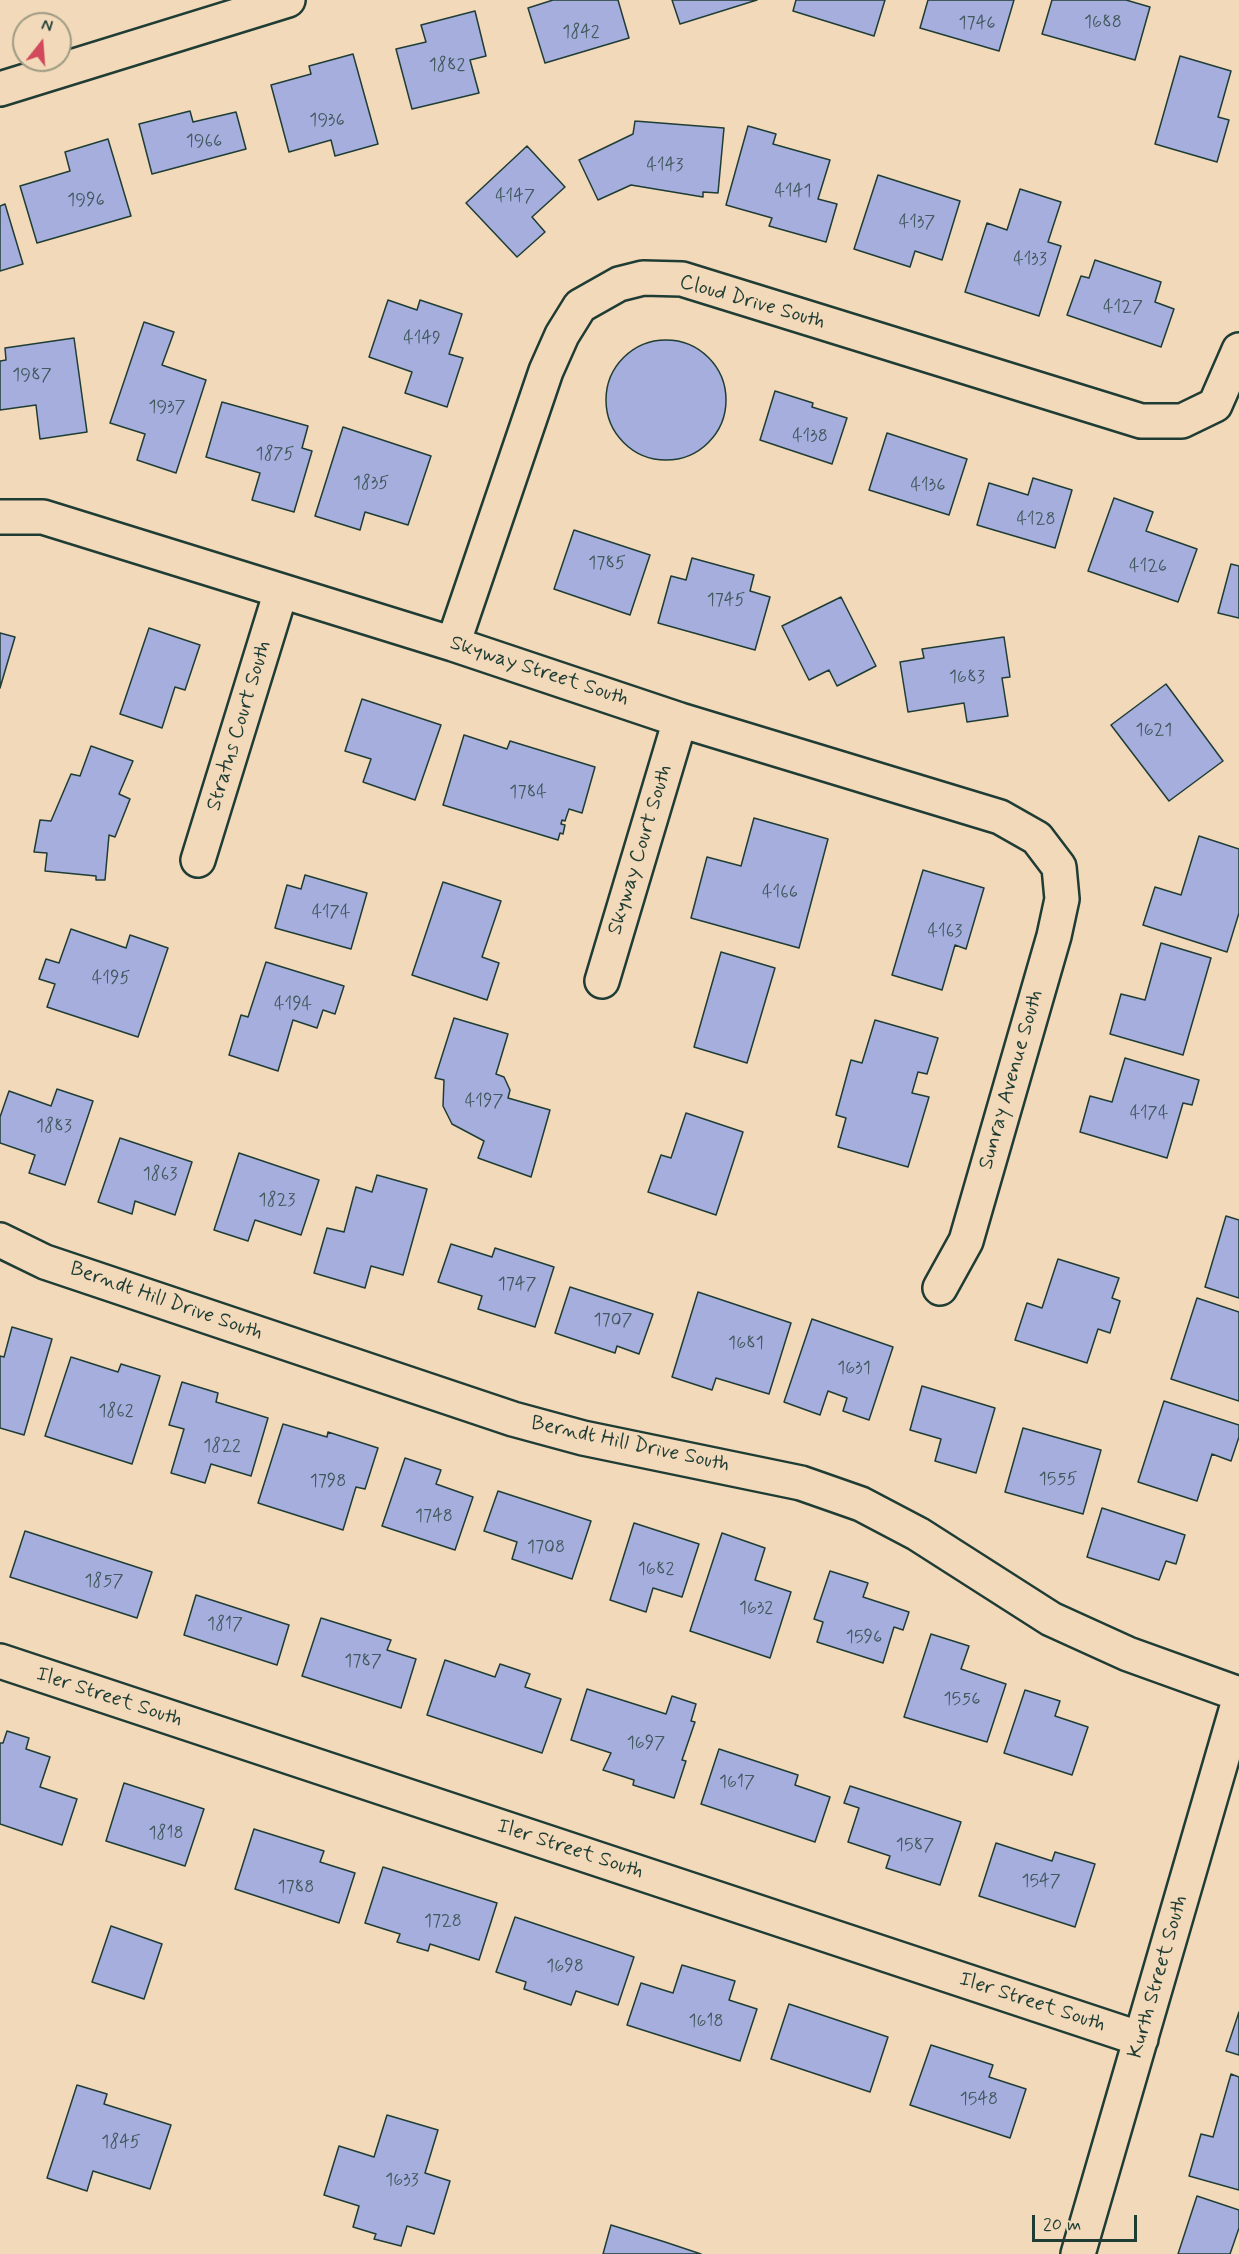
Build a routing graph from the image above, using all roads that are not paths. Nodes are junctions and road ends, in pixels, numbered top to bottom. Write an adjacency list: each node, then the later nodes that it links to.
1 (288, 0): 2 (street)
2 (0, 89)
3 (1239, 350): 6 (street, Cloud Drive South)
4 (0, 517): 5 (street, Skyway Street South)
5 (281, 591): 6 (street, Skyway Street South); 8 (street, Stratus Court South)
6 (453, 644): 7 (street, Skyway Street South)
7 (680, 720): 9 (street, Skyway Street South); 10 (street, Skyway Court South)
8 (198, 860)
9 (1059, 867): 12 (street, Sunray Avenue South)
10 (602, 981)
11 (0, 1240): 14 (street, Berndt Hill Drive South)
12 (940, 1288)
13 (0, 1661): 16 (street, Iler Street South)
14 (1239, 1694)
15 (1239, 1700): 16 (street, Kurth Street South)
16 (1141, 2039): 17 (street, Kurth Street South)
17 (1078, 2254)

